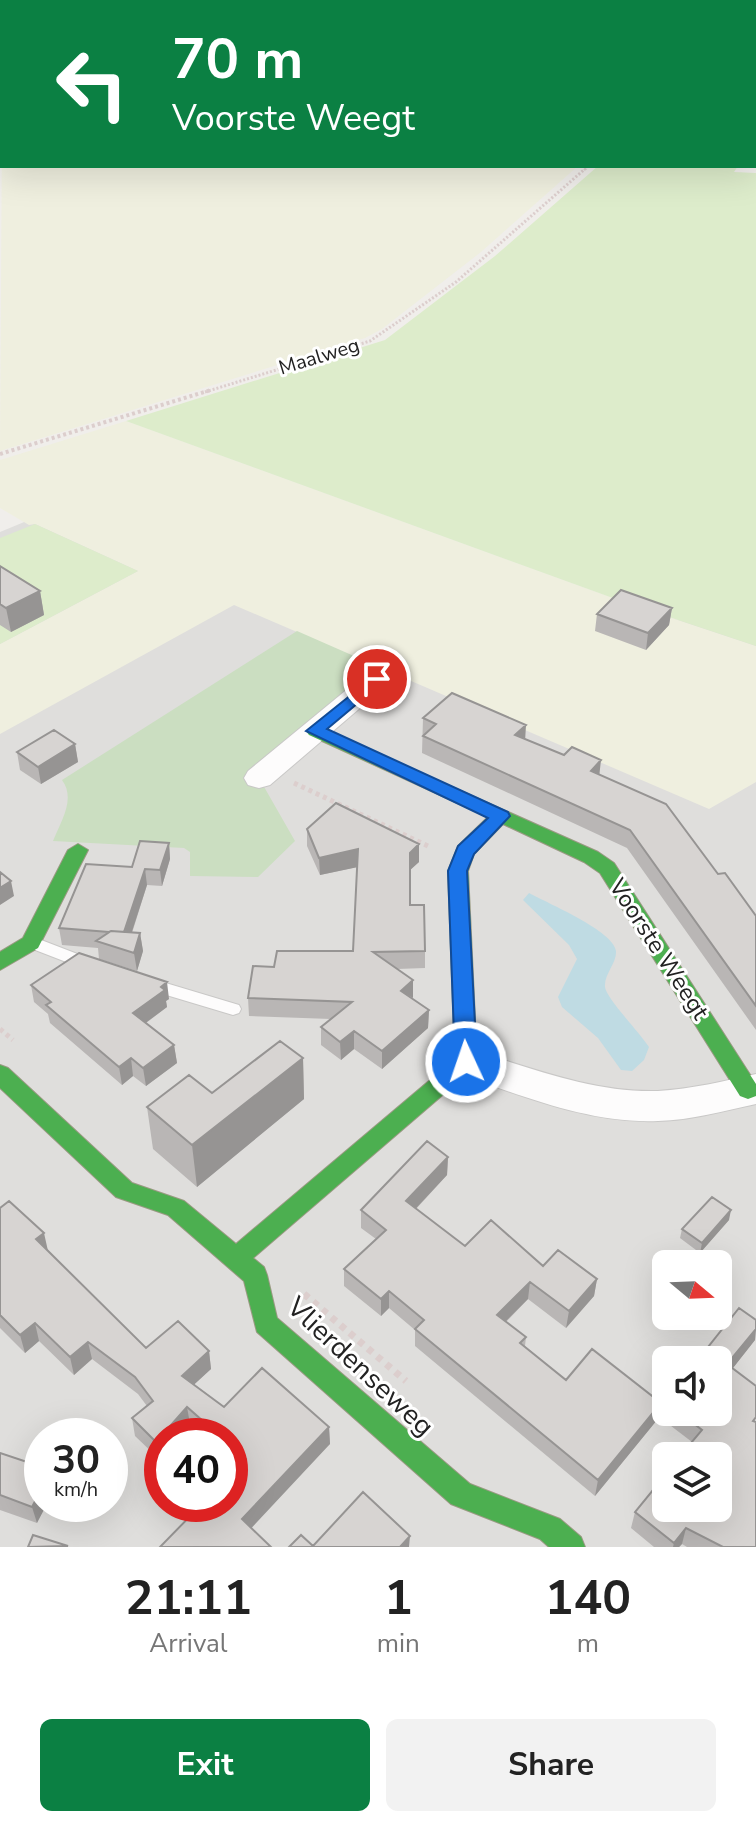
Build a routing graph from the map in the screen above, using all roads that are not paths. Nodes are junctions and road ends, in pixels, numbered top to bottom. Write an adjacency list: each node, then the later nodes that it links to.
1 (377, 679): 2 (street)
2 (315, 731): 3 (street); 4 (street, Voorste Weegt)
3 (264, 774)
4 (501, 816): 11 (street); 13 (street, Voorste Weegt)
5 (78, 850): 6 (street)
6 (31, 943): 7 (street); 8 (lane)
7 (0, 962)
8 (107, 971)
9 (135, 979): 10 (lane)
10 (233, 1009)
11 (466, 1062): 13 (street, Voorste Weegt); 14 (street)
12 (0, 1074): 14 (street, Vlierdenseweg)
13 (752, 1090)
14 (235, 1259): 15 (street, Vlierdenseweg)
15 (571, 1547)

